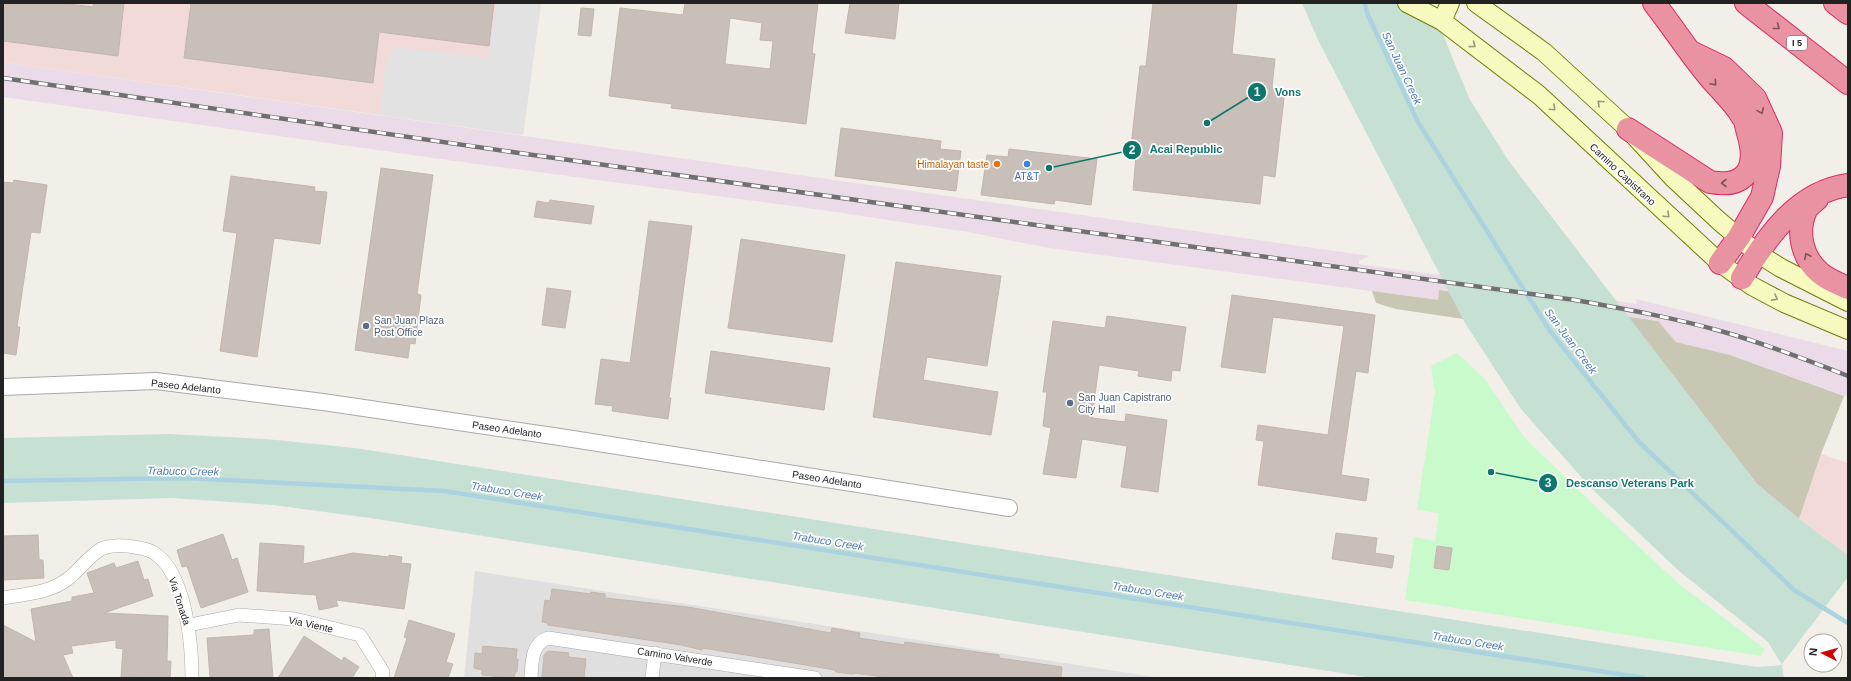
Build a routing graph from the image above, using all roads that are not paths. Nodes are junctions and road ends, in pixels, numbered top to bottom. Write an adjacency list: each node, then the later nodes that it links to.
1 (1408, 3): 8 (main road, Camino Capistrano)
2 (1450, 3): 8 (main road)
3 (1476, 3): 11 (main road, one-way to 3)
4 (1654, 3): 9 (highway)
5 (1746, 3): 10 (highway, I 5, one-way to 10)
6 (1835, 3): 7 (highway)
7 (1848, 13)
8 (1438, 19): 15 (main road, Camino Capistrano, one-way to 15)
9 (1691, 52): 11 (highway, one-way to 11); 13 (highway, one-way to 13)
10 (1848, 83)
11 (1628, 130): 13 (main road)
12 (1838, 187): 14 (highway); 17 (highway, one-way to 12)
13 (1739, 237): 14 (main road); 15 (highway)
14 (1757, 253): 16 (highway); 18 (main road)
15 (1720, 263): 16 (main road, Camino Capistrano)
16 (1742, 278): 19 (main road, Camino Capistrano, one-way to 19)
17 (1848, 288)
18 (1848, 302)
19 (1848, 330)
20 (3, 387): 21 (street, Paseo Adelanto)
21 (1009, 508)
22 (3, 598): 23 (street, Via Tonada)
23 (189, 625): 26 (street, Via Tonada); 27 (street, Via Viente)
24 (655, 653): 25 (street, Camino Valverde); 28 (street, Camino Valverde); 29 (street)
25 (775, 675): 30 (street, Camino Valverde)
26 (192, 678)
27 (382, 678)
28 (531, 678)
29 (652, 678)
30 (814, 678)

